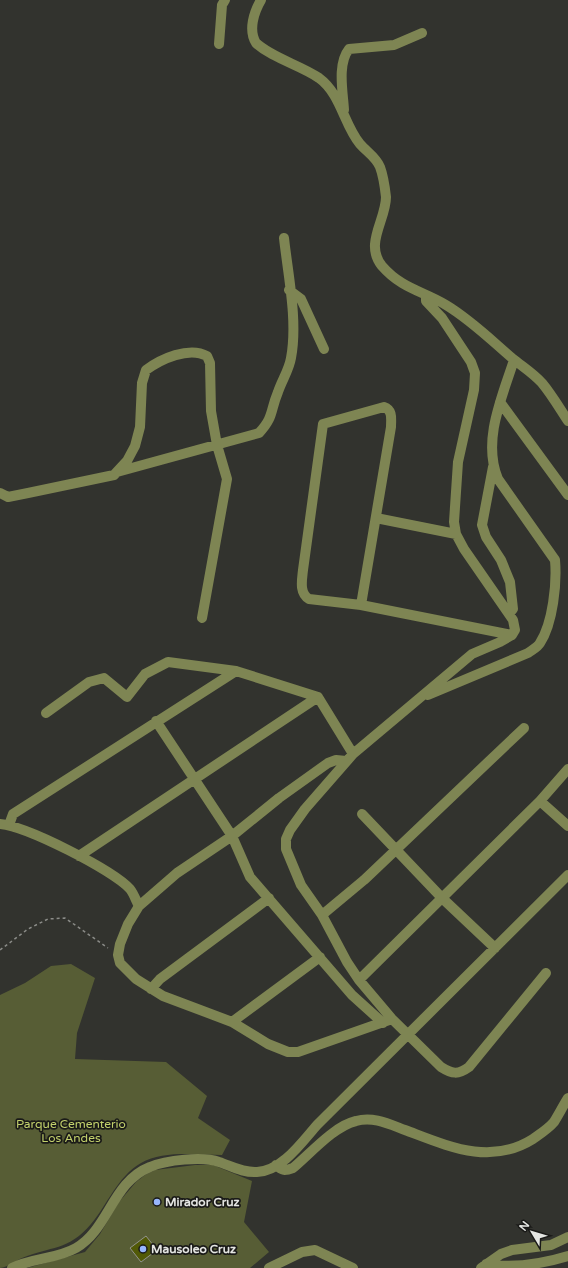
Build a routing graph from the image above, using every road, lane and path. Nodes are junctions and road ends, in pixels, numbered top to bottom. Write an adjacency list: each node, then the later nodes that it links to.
1 (225, 0): 4 (street)
2 (261, 0): 5 (street)
3 (422, 34): 5 (street)
4 (219, 44)
5 (344, 110): 8 (street)
6 (284, 238): 7 (street)
7 (289, 290): 9 (street); 13 (street)
8 (426, 296): 10 (street); 19 (street)
9 (324, 349)
10 (514, 360): 11 (street); 12 (street)
11 (500, 402): 14 (street); 17 (street)
12 (568, 421)
13 (216, 445): 15 (street); 15 (street); 22 (street)
14 (494, 467): 21 (street); 26 (street)
15 (117, 472): 16 (street)
16 (0, 493)
17 (568, 495)
18 (376, 518): 19 (street); 20 (street); 20 (street)
19 (456, 534): 21 (street)
20 (361, 605): 23 (street)
21 (509, 614): 23 (street)
22 (202, 618)
23 (512, 635): 26 (street)
24 (236, 671): 25 (street); 27 (street); 28 (street)
25 (318, 697): 30 (street); 32 (street)
26 (416, 700): 30 (street)
27 (46, 713)
28 (156, 721): 32 (street); 35 (street)
29 (524, 728): 38 (street)
30 (350, 757): 37 (street); 44 (street)
31 (568, 769): 33 (street)
32 (195, 778): 37 (street); 39 (street)
33 (540, 801): 36 (street); 42 (street)
34 (362, 814): 38 (street)
35 (5, 824): 39 (street)
36 (568, 826)
37 (232, 836): 41 (street); 43 (street)
38 (394, 850): 42 (street); 44 (street)
39 (80, 856): 43 (street)
40 (568, 875): 45 (street)
41 (269, 898): 48 (street); 51 (street)
42 (442, 898): 45 (street); 50 (street)
43 (139, 906): 47 (street)
44 (322, 915): 50 (street)
45 (495, 948): 54 (street)
46 (0, 950): 47 (path)
47 (118, 954): 51 (street)
48 (320, 957): 52 (street); 53 (street)
49 (546, 973): 54 (street)
50 (359, 980): 52 (street)
51 (151, 989): 53 (street)
52 (388, 1021): 53 (street); 54 (street)
53 (232, 1022)
54 (408, 1034): 56 (street)
55 (568, 1098): 56 (street)
56 (276, 1165): 61 (street)
57 (568, 1237): 59 (street)
58 (568, 1256): 60 (street)
59 (484, 1266): 60 (street)
60 (513, 1267)
61 (12, 1268)
62 (269, 1268): 63 (street)
63 (353, 1268)

